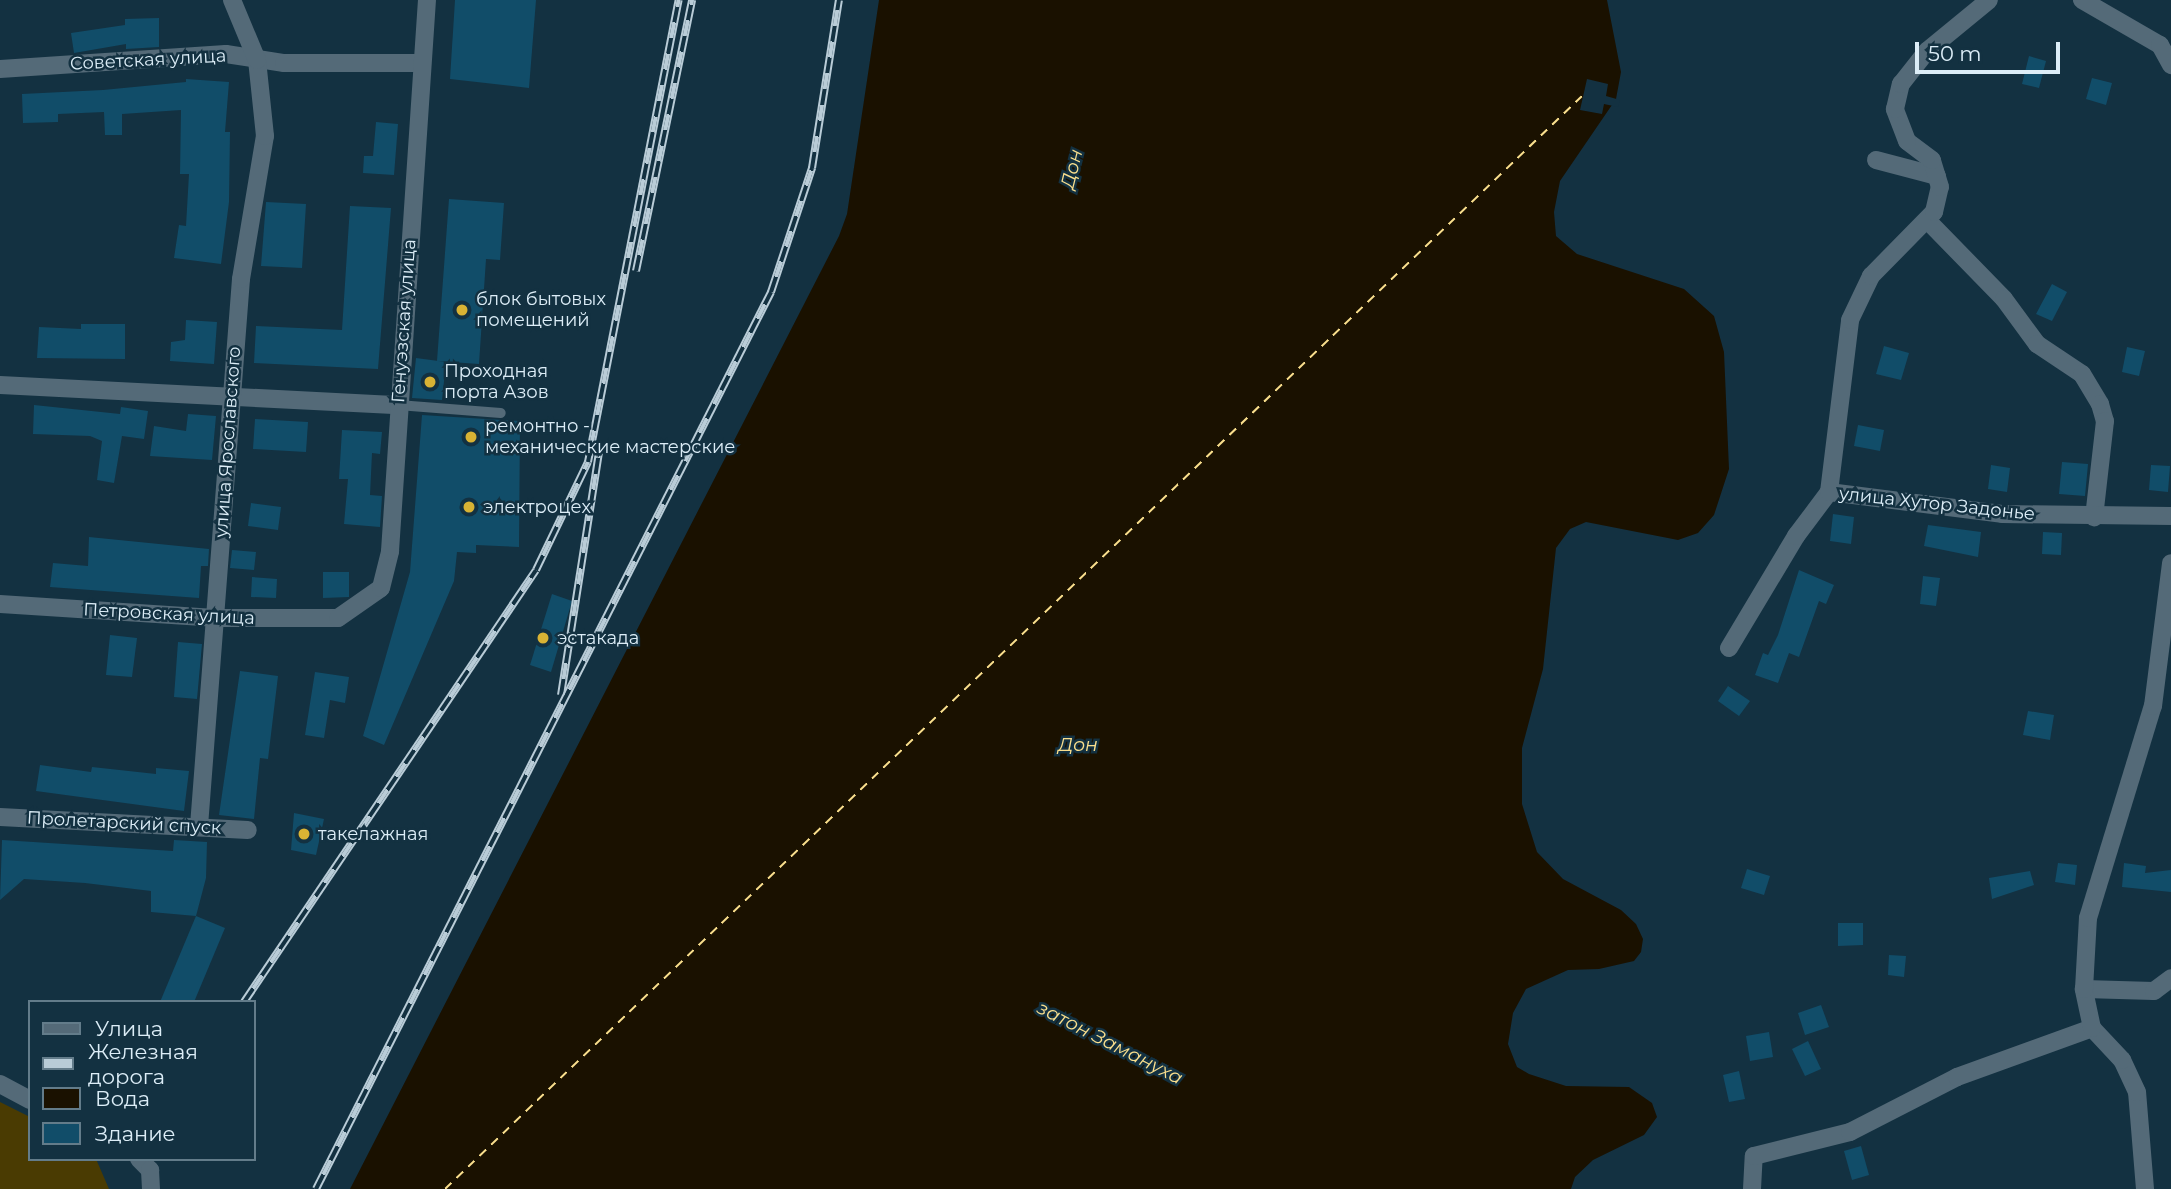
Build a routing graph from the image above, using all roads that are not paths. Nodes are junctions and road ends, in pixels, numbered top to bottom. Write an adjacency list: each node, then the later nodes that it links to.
1 (232, 0): 5 (street, улица Ярославского)
2 (427, 0): 6 (street, Генуэзская улица)
3 (1989, 0): 10 (street)
4 (2082, 0): 7 (street)
5 (257, 60): 6 (street, Советская улица); 8 (street, Советская улица); 13 (street, улица Ярославского)
6 (422, 63): 14 (street, Генуэзская улица)
7 (2171, 65)
8 (0, 69)
9 (1876, 160): 10 (street)
10 (1937, 176): 11 (street)
11 (1927, 220): 16 (street); 18 (street)
12 (0, 385): 13 (street)
13 (232, 396): 14 (street); 21 (street, улица Ярославского)
14 (398, 405): 15 (lane); 22 (street, Генуэзская улица)
15 (501, 413)
16 (1829, 492): 18 (street, улица Хутор Задонье); 23 (street)
17 (2171, 516): 18 (street, улица Хутор Задонье)
18 (2094, 517)
19 (2171, 563): 28 (street)
20 (0, 604): 21 (street, Петровская улица)
21 (215, 618): 22 (street, Петровская улица); 25 (street, улица Ярославского)
22 (338, 618)
23 (1729, 649)
24 (0, 817): 25 (street, Пролетарский спуск)
25 (199, 826): 26 (street, Пролетарский спуск)
26 (248, 830)
27 (2171, 978): 28 (street)
28 (2084, 989): 29 (street)
29 (2092, 1028): 34 (street); 35 (street)
30 (0, 1084): 31 (street)
31 (28, 1099)
32 (141, 1161): 33 (street)
33 (151, 1189)
34 (1752, 1189)
35 (2145, 1189)

